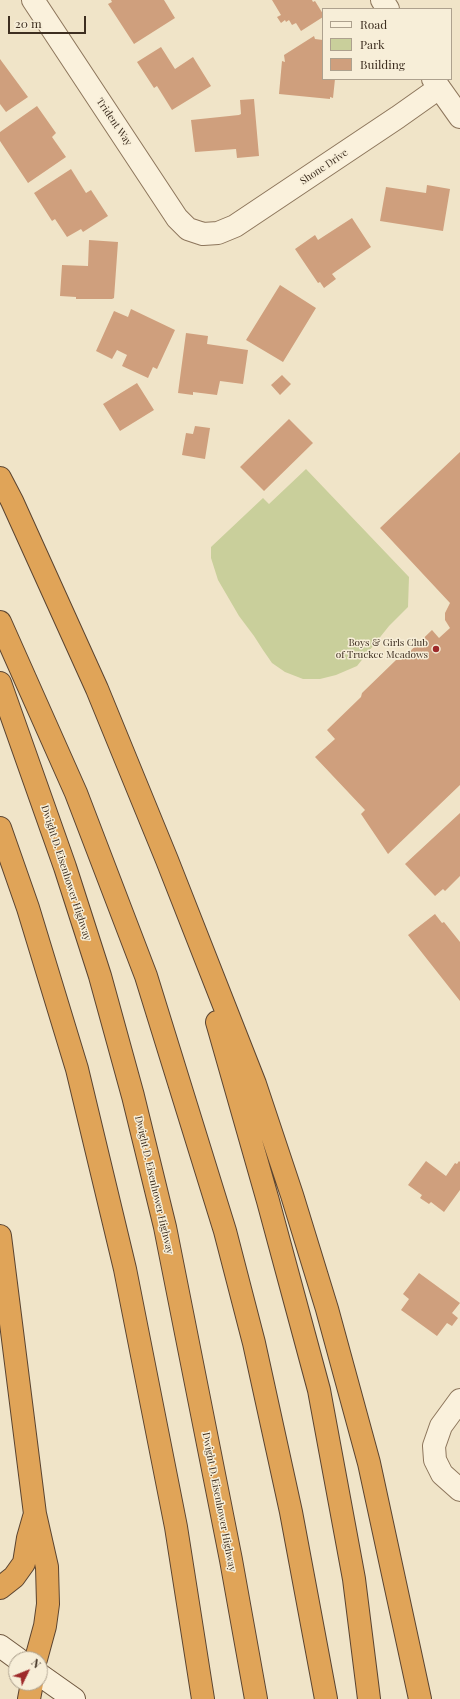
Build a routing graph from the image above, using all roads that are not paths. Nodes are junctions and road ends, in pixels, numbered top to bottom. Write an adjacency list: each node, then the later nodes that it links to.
1 (33, 0): 4 (street, Trident Way)
2 (436, 84): 3 (street); 4 (street, Shone Drive)
3 (460, 117)
4 (203, 234)
5 (0, 478): 9 (highway)
6 (0, 622): 20 (highway)
7 (0, 683): 19 (highway, Dwight D. Eisenhower Highway)
8 (0, 828): 18 (highway)
9 (167, 860): 21 (highway); 22 (highway)
10 (0, 1236): 13 (highway)
11 (460, 1400): 12 (street)
12 (460, 1490)
13 (35, 1514): 14 (highway); 15 (highway)
14 (0, 1588)
15 (38, 1651)
16 (48, 1681): 17 (street)
17 (74, 1699)
18 (203, 1699)
19 (256, 1699)
20 (326, 1699)
21 (369, 1699)
22 (420, 1699)

